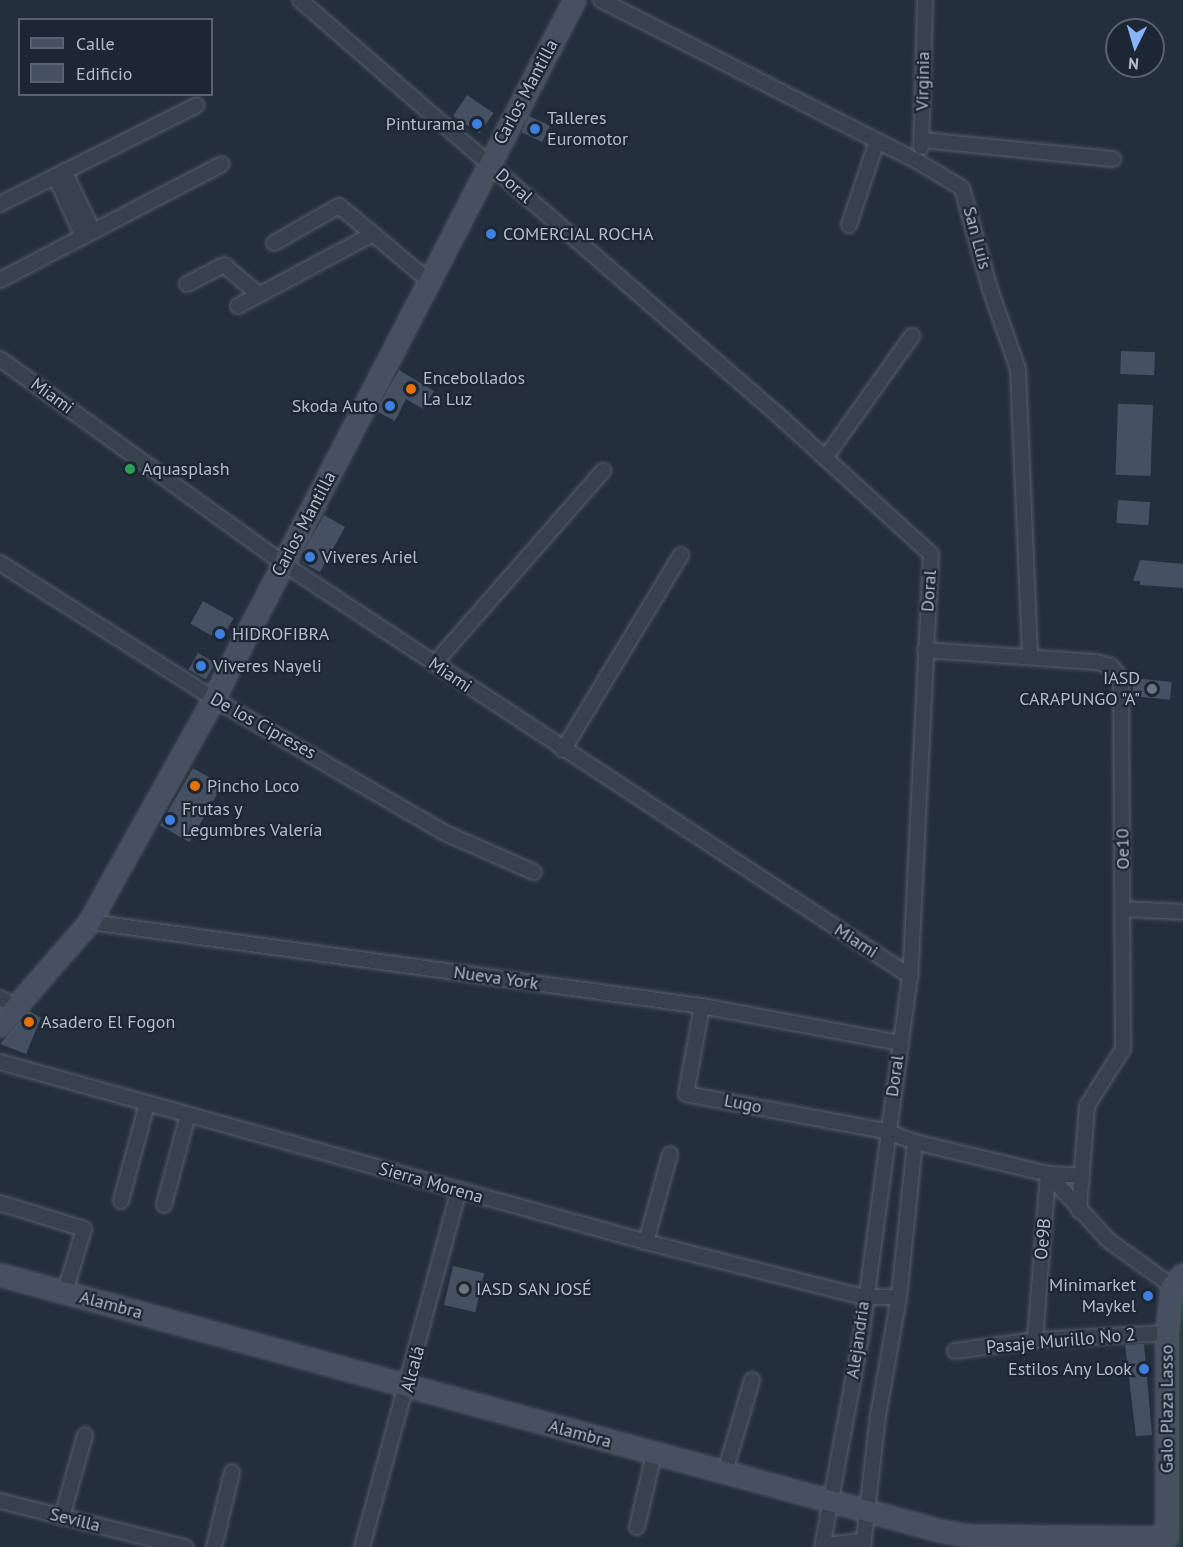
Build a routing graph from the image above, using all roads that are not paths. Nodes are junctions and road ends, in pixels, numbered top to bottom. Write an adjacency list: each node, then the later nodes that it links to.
1 (300, 0): 10 (street, Doral)
2 (575, 0): 10 (street, Carlos Mantilla)
3 (601, 0): 7 (street, San Luis)
4 (925, 0): 6 (street, Virginia)
5 (197, 105): 12 (street)
6 (922, 140): 8 (street); 9 (street, Virginia)
7 (877, 141): 9 (street, San Luis); 14 (street)
8 (1113, 159)
9 (917, 161): 31 (street, San Luis)
10 (488, 163): 19 (street, Carlos Mantilla); 25 (street, Doral)
11 (222, 164): 15 (street)
12 (59, 174): 13 (street); 15 (street)
13 (0, 204)
14 (849, 225)
15 (88, 234): 18 (street)
16 (373, 234): 17 (street); 19 (street); 21 (street)
17 (274, 243)
18 (0, 280)
19 (429, 281): 29 (street, Carlos Mantilla)
20 (187, 284): 21 (street)
21 (259, 295): 22 (street)
22 (238, 306)
23 (912, 336): 25 (street)
24 (0, 358): 29 (street, Miami)
25 (825, 458): 30 (street, Doral)
26 (603, 471): 32 (street)
27 (681, 555): 34 (street)
28 (0, 562): 33 (street, De los Cipreses)
29 (284, 564): 32 (street, Miami); 33 (street, Carlos Mantilla)
30 (925, 650): 31 (street, Oe10); 39 (street, Doral)
31 (1030, 655): 36 (street, Oe10)
32 (434, 664): 34 (street, Miami)
33 (214, 699): 35 (street, De los Cipreses); 38 (street, Carlos Mantilla)
34 (563, 750): 39 (street, Miami)
35 (534, 872)
36 (1124, 909): 37 (street); 52 (street, Oe10)
37 (1183, 912)
38 (90, 922): 41 (street, Nueva York); 42 (street, Carlos Mantilla)
39 (910, 976): 44 (street, Doral)
40 (0, 998): 42 (street)
41 (702, 1006): 44 (street, Nueva York); 48 (street, Lugo)
42 (17, 1008): 43 (street, Carlos Mantilla)
43 (0, 1026)
44 (900, 1042): 48 (street, Doral)
45 (0, 1062): 46 (street, Sierra Morena)
46 (147, 1104): 47 (street, Sierra Morena); 54 (street)
47 (188, 1115): 53 (street, Sierra Morena); 56 (street)
48 (886, 1131): 49 (street); 62 (street, Alejandria)
49 (915, 1142): 51 (street); 63 (street)
50 (670, 1154): 58 (street)
51 (1048, 1174): 52 (street); 57 (street); 65 (street, Oe9B)
52 (1082, 1176): 57 (street, Oe10)
53 (459, 1191): 58 (street, Sierra Morena); 68 (street, Alcalá)
54 (121, 1201)
55 (0, 1203): 61 (street)
56 (164, 1205)
57 (1079, 1211): 60 (street)
58 (646, 1242): 62 (street, Sierra Morena)
59 (0, 1275): 61 (street, Alambra)
60 (1178, 1281): 64 (street, Galo Plaza Lasso)
61 (65, 1292): 68 (street, Alambra)
62 (864, 1297): 63 (street, Sierra Morena); 74 (street, Alejandria)
63 (899, 1297): 75 (street)
64 (1167, 1333): 65 (street, Pasaje Murillo No 2); 78 (street, Galo Plaza Lasso)
65 (1035, 1341): 66 (street, Pasaje Murillo No 2)
66 (955, 1351)
67 (752, 1380): 72 (street)
68 (409, 1386): 70 (street, Alambra); 83 (street, Alcalá)
69 (86, 1435): 76 (street)
70 (654, 1454): 72 (street, Alambra); 77 (street)
71 (232, 1472): 82 (street)
72 (725, 1472): 74 (street, Alambra)
73 (0, 1501): 76 (street, Sevilla)
74 (830, 1501): 75 (street, Alambra); 80 (street, Alejandria)
75 (869, 1510): 78 (street, Alambra); 79 (street)
76 (62, 1516): 81 (street, Sevilla)
77 (637, 1527)
78 (1167, 1542)
79 (863, 1544): 80 (street)
80 (822, 1546)
81 (185, 1547)
82 (214, 1547)
83 (362, 1547)

